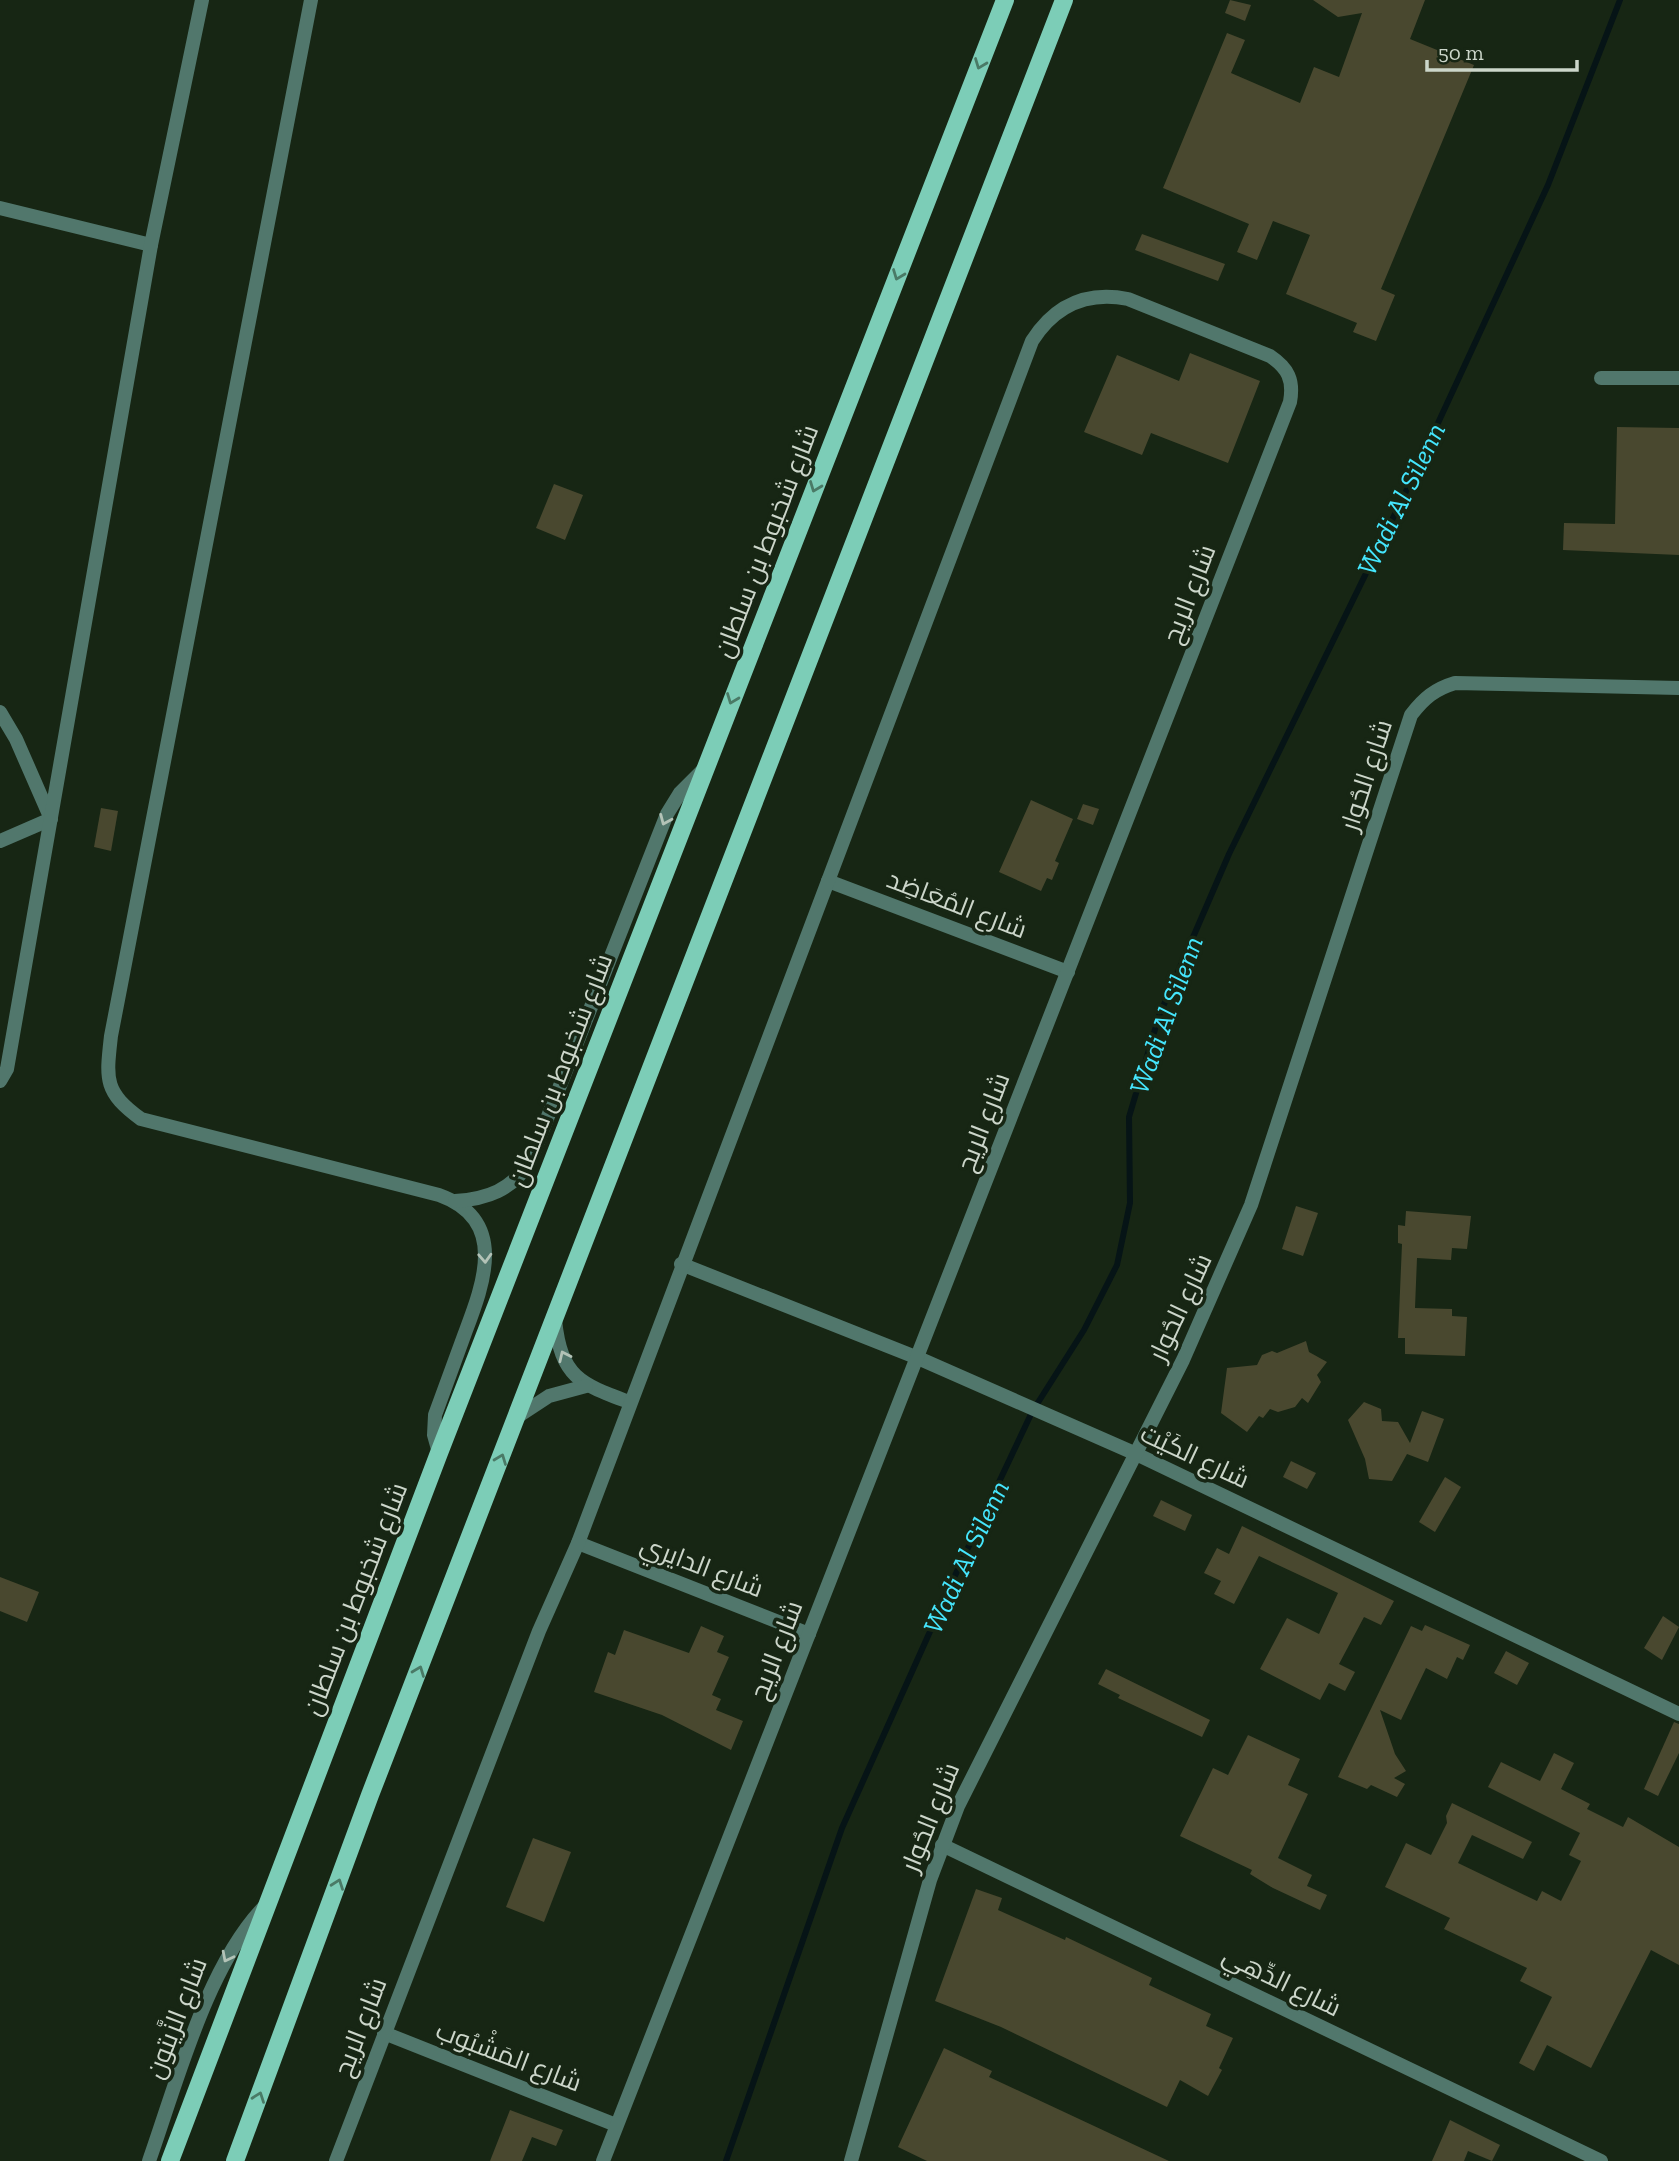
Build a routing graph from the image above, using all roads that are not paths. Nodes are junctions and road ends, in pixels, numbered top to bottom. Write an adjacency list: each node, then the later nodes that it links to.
1 (202, 0): 6 (street)
2 (311, 0): 17 (street)
3 (1005, 0): 11 (main road, شارع شخبوط بن سلطان, one-way to 11)
4 (1064, 0): 19 (main road)
5 (0, 208): 6 (street)
6 (152, 245): 12 (street)
7 (1601, 378): 8 (street)
8 (1679, 378)
9 (1679, 688): 24 (street, شارع الحُوار)
10 (0, 712): 12 (street)
11 (706, 767): 17 (street, one-way to 17); 25 (main road, شارع شخبوط بن سلطان)
12 (51, 819): 13 (street); 16 (street)
13 (0, 841)
14 (828, 881): 15 (street, شارع المُعَاضِد); 15 (street, شارع الريح); 18 (street, شارع الريح)
15 (1068, 972): 20 (street, شارع الريح)
16 (0, 1081)
17 (454, 1201): 25 (street, one-way to 25)
18 (681, 1264): 20 (street, شارع الكَيْت); 22 (street, شارع الريح)
19 (555, 1320): 21 (street, one-way to 19); 23 (main road)
20 (918, 1358): 24 (street, شارع الكَيْت); 27 (street, شارع الريح)
21 (586, 1387): 22 (street); 23 (street)
22 (629, 1402): 26 (street, شارع الريح)
23 (517, 1417): 35 (main road, one-way to 23)
24 (1134, 1453): 28 (street, شارع الكَيْت); 29 (street, شارع الحُوار)
25 (439, 1454): 30 (main road, شارع شخبوط بن سلطان)
26 (578, 1543): 27 (street, شارع الدايري); 31 (street, شارع الريح)
27 (809, 1634): 32 (street, شارع الريح)
28 (1679, 1714)
29 (942, 1845): 38 (street, شارع الحُوار); 39 (street, شارع الدِّهِي)
30 (268, 1903): 33 (street, شارع الزَّيتون, one-way to 33); 34 (main road, شارع شخبوط بن سلطان)
31 (384, 2033): 32 (street, شارع المَشْبُوب); 36 (street, شارع الريح)
32 (616, 2125): 37 (street, شارع الريح)
33 (149, 2161)
34 (170, 2161)
35 (235, 2161)
36 (336, 2161)
37 (603, 2161)
38 (851, 2161)
39 (1601, 2161)

